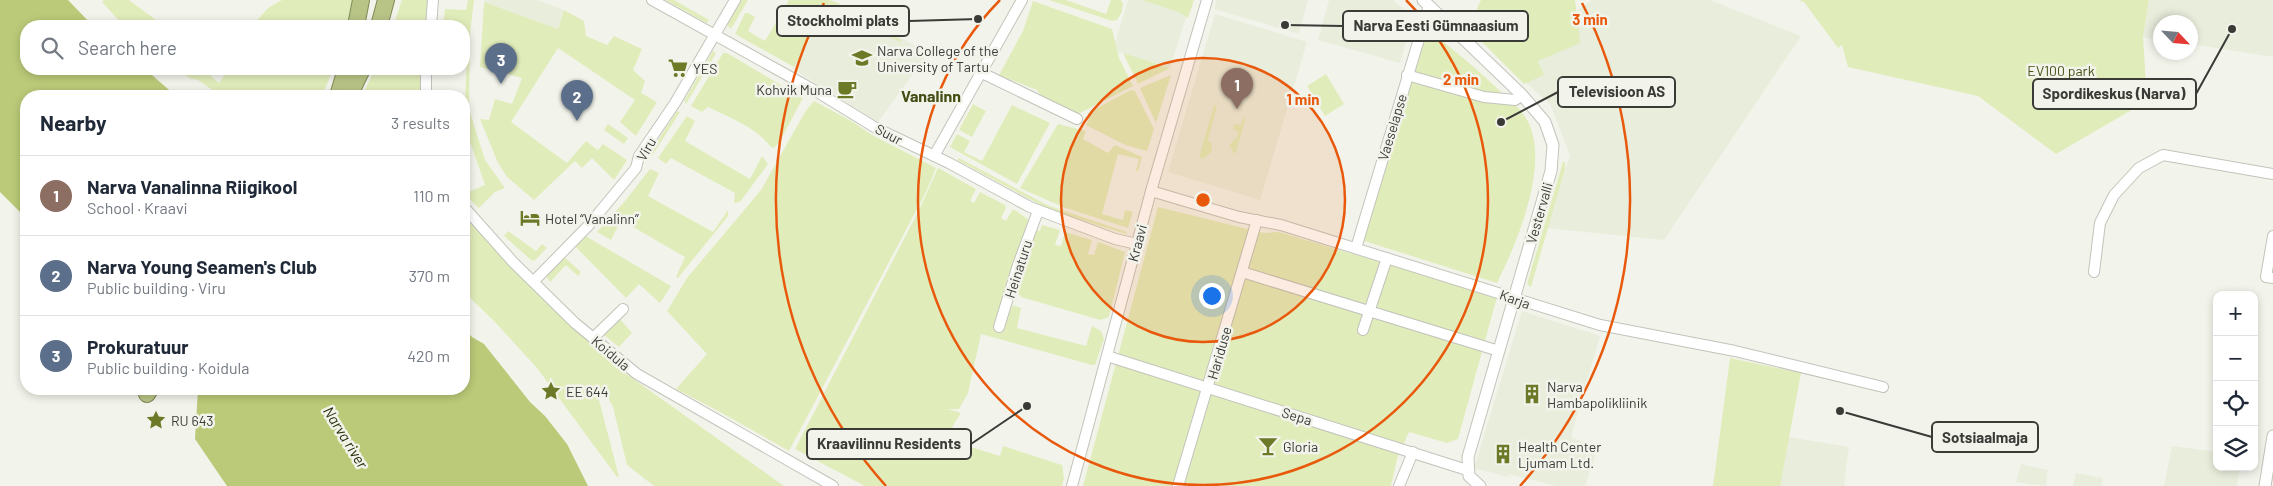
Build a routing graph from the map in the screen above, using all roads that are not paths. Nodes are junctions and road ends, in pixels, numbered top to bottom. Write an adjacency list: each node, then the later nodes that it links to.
1 (361, 0): 10 (highway)
2 (376, 0): 11 (highway)
3 (386, 0): 12 (highway)
4 (433, 0): 13 (street)
5 (652, 0): 14 (street, Suur)
6 (735, 0): 14 (street, Viru)
7 (1022, 0): 15 (street)
8 (1207, 0): 27 (street, Kraavi)
9 (1426, 3): 19 (street, Vaeselapse); 23 (street, Vestervalli)
10 (357, 20)
11 (374, 20)
12 (381, 20)
13 (431, 20)
14 (715, 34): 25 (street, Suur); 38 (street, Viru)
15 (982, 73): 24 (street); 25 (street)
16 (344, 75): 20 (highway)
17 (359, 75): 21 (highway)
18 (426, 75): 22 (street)
19 (1407, 75): 23 (street); 33 (street, Vaeselapse)
20 (340, 90)
21 (352, 90)
22 (426, 90)
23 (1522, 95): 39 (street, Vestervalli)
24 (1077, 119)
25 (934, 156): 28 (street, Suur)
26 (2273, 174): 36 (street)
27 (1151, 191): 30 (street, Karja); 32 (street, Kraavi)
28 (1038, 211): 32 (street, Suur); 42 (street, Heinaturu)
29 (470, 214): 38 (street, Koidula)
30 (1257, 220): 33 (street, Karja); 35 (street, Hariduse)
31 (2273, 236): 37 (street)
32 (1137, 244): 46 (street, Kraavi)
33 (1356, 248): 34 (street, Karja)
34 (1387, 258): 39 (street, Karja); 41 (street)
35 (1242, 272): 41 (street); 48 (street, Hariduse)
36 (2094, 272)
37 (2273, 278)
38 (534, 281): 44 (street, Koidula)
39 (1514, 297): 45 (street, Vestervalli); 47 (street, Karja)
40 (623, 309): 44 (street)
41 (1370, 312): 43 (street); 45 (street)
42 (999, 326)
43 (1364, 330)
44 (593, 338): 52 (street, Koidula)
45 (1499, 350): 51 (street, Vestervalli)
46 (1107, 356): 48 (street, Sepa); 53 (street, Kraavi)
47 (1883, 387)
48 (1209, 389): 50 (street, Sepa); 54 (street, Hariduse)
49 (2273, 436): 57 (street)
50 (1413, 452): 51 (street, Sepa); 55 (street)
51 (1467, 470): 56 (street)
52 (833, 486)
53 (1072, 486)
54 (1178, 486)
55 (1398, 486)
56 (1480, 486)
57 (2265, 486)

